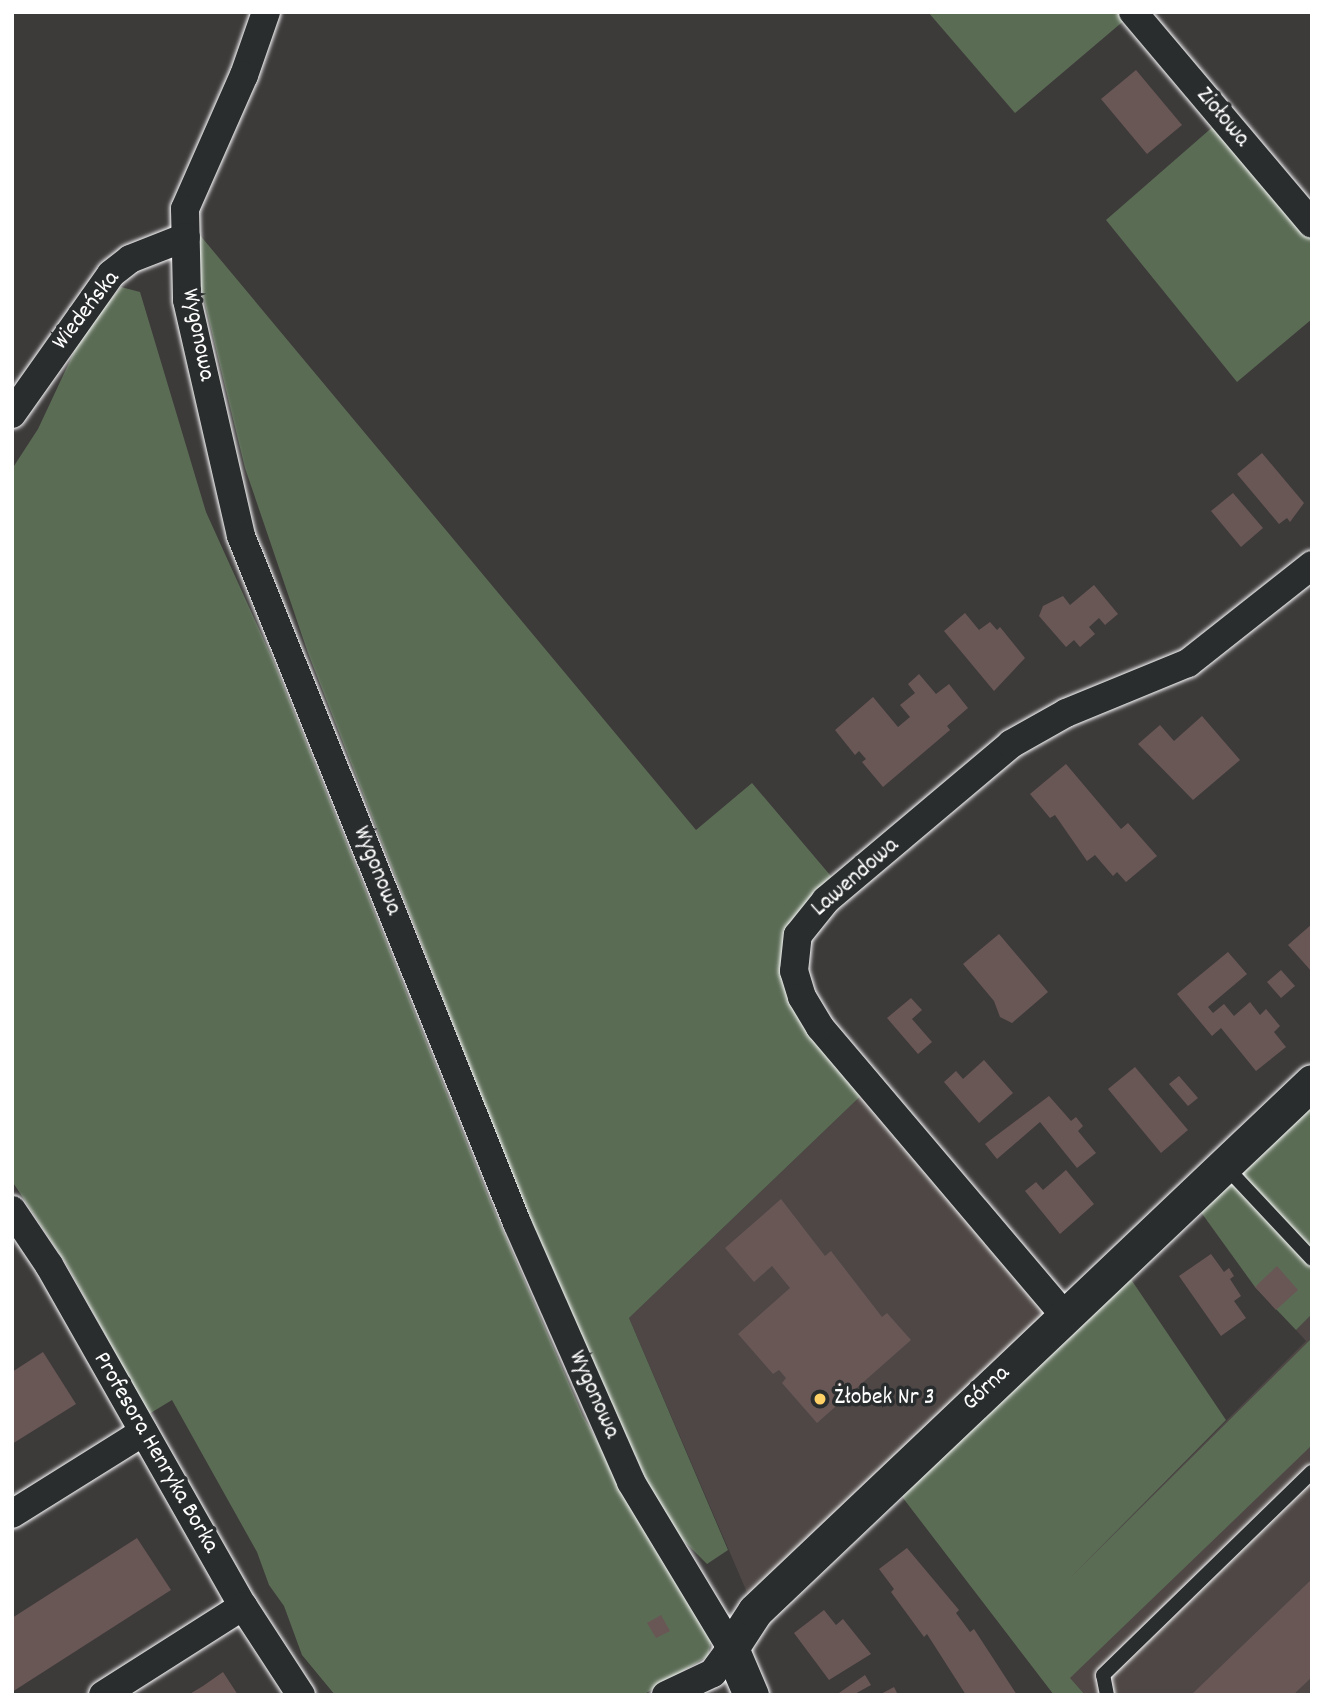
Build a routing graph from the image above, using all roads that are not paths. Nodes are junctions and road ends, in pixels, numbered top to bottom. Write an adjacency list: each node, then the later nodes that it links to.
1 (266, 12): 4 (street, Wygonowa)
2 (1133, 12): 3 (street, Ziołowa)
3 (1312, 224)
4 (186, 237): 5 (street, Wiedeńska); 16 (street, Wygonowa)
5 (12, 415)
6 (1312, 565): 11 (street, Lawendowa)
7 (1312, 1082): 8 (street, Górna)
8 (1224, 1165): 10 (lane); 11 (street, Górna)
9 (12, 1209): 12 (street, Profesora Henryka Borka)
10 (1312, 1259)
11 (1065, 1316): 16 (street, Górna)
12 (143, 1432): 14 (street); 15 (street, Profesora Henryka Borka)
13 (1312, 1472): 21 (lane)
14 (12, 1514)
15 (243, 1606): 17 (street); 18 (street, Profesora Henryka Borka)
16 (731, 1648): 19 (street, Górna); 20 (street, Wygonowa)
17 (103, 1695)
18 (301, 1695)
19 (666, 1695)
20 (751, 1695)
21 (1107, 1695)

